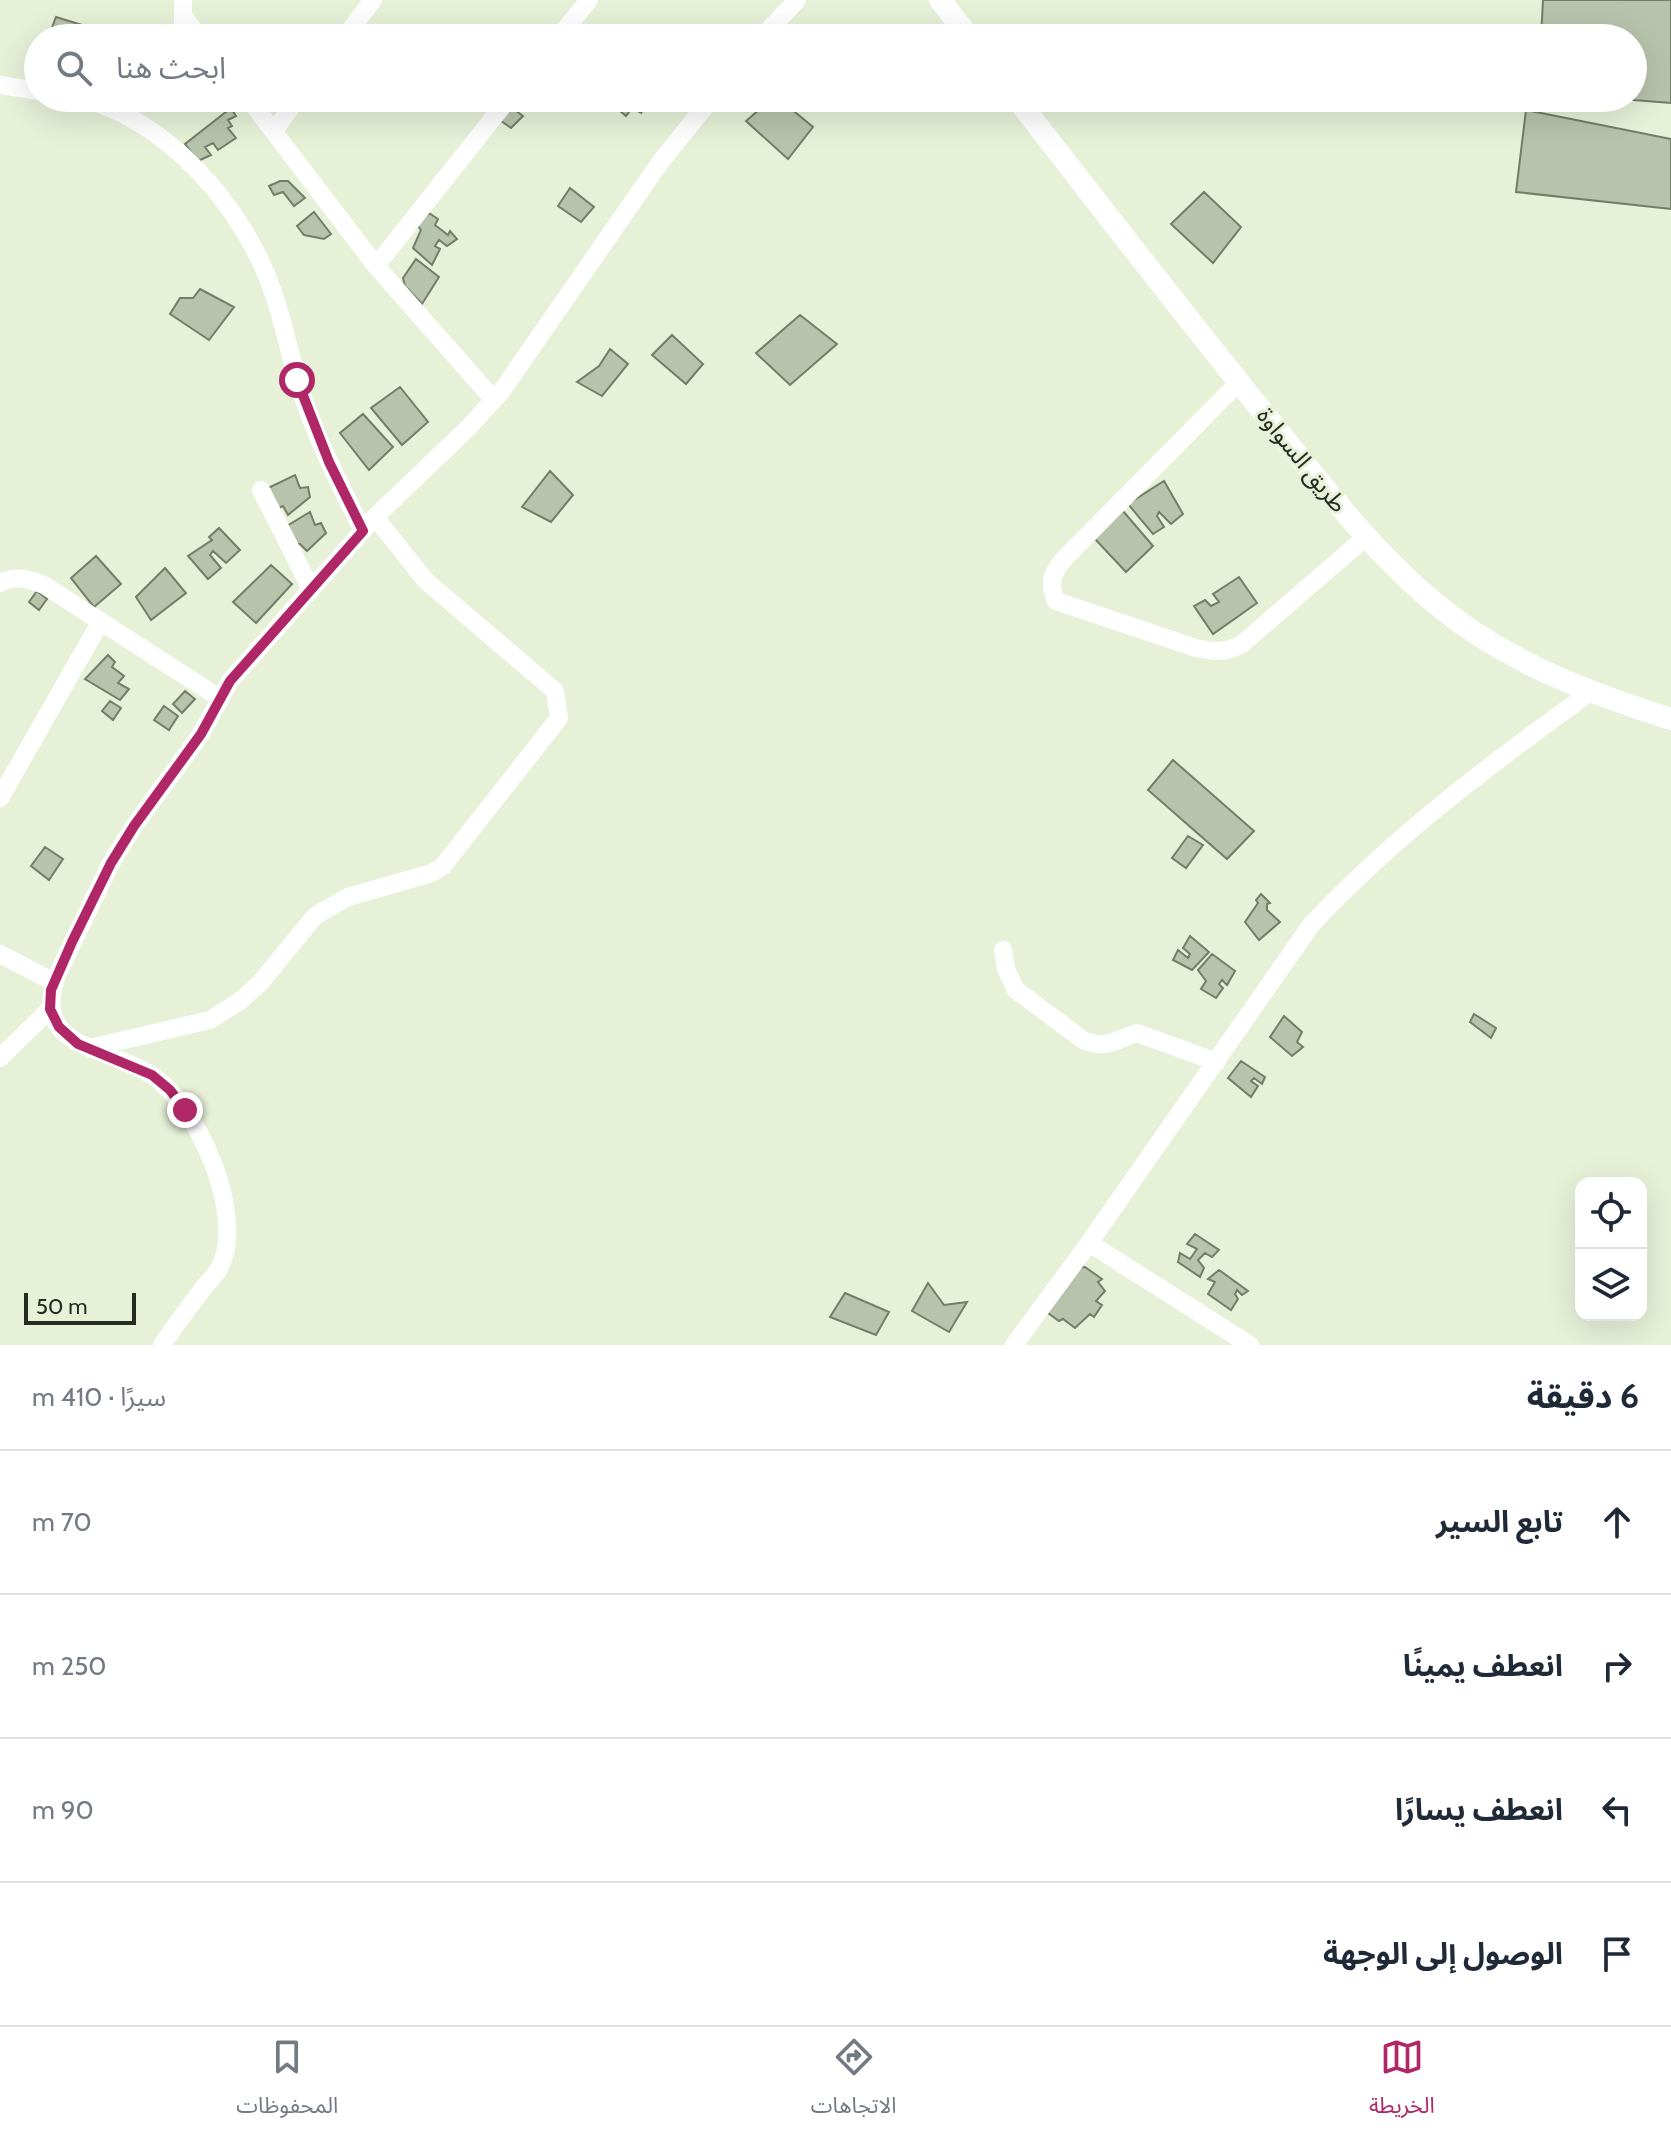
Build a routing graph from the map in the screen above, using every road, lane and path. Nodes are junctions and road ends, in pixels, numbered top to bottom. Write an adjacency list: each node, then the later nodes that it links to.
1 (373, 0): 5 (street)
2 (589, 0): 6 (street)
3 (797, 0): 7 (street)
4 (940, 0): 8 (street)
5 (355, 24)
6 (569, 24)
7 (774, 24)
8 (959, 24)
9 (0, 85): 10 (street)
10 (24, 89)
11 (117, 112): 18 (street)
12 (129, 112): 18 (street)
13 (259, 112): 19 (street)
14 (288, 112): 19 (street)
15 (498, 112): 20 (street)
16 (701, 112): 22 (street)
17 (1027, 112): 21 (street, طريق السواوة)
18 (126, 116): 24 (street)
19 (274, 131): 20 (street)
20 (376, 266): 22 (street)
21 (1239, 382): 25 (street, طريق السواوة); 25 (street)
22 (494, 400): 24 (street)
23 (261, 490): 27 (street)
24 (369, 524): 27 (street); 37 (street)
25 (1366, 537): 29 (street, طريق السواوة)
26 (0, 583): 28 (street)
27 (311, 589): 30 (street)
28 (101, 621): 30 (street); 32 (street)
29 (1589, 693): 31 (street, طريق السواوة); 39 (street)
30 (221, 699): 35 (street)
31 (1671, 719)
32 (0, 798)
33 (1003, 950): 39 (street)
34 (0, 954): 35 (street)
35 (54, 982): 36 (street)
36 (50, 1009): 37 (street); 38 (street)
37 (90, 1048): 41 (street)
38 (0, 1058)
39 (1217, 1062): 40 (street)
40 (1089, 1243): 42 (street); 43 (street)
41 (162, 1345)
42 (1014, 1345)
43 (1250, 1345)

